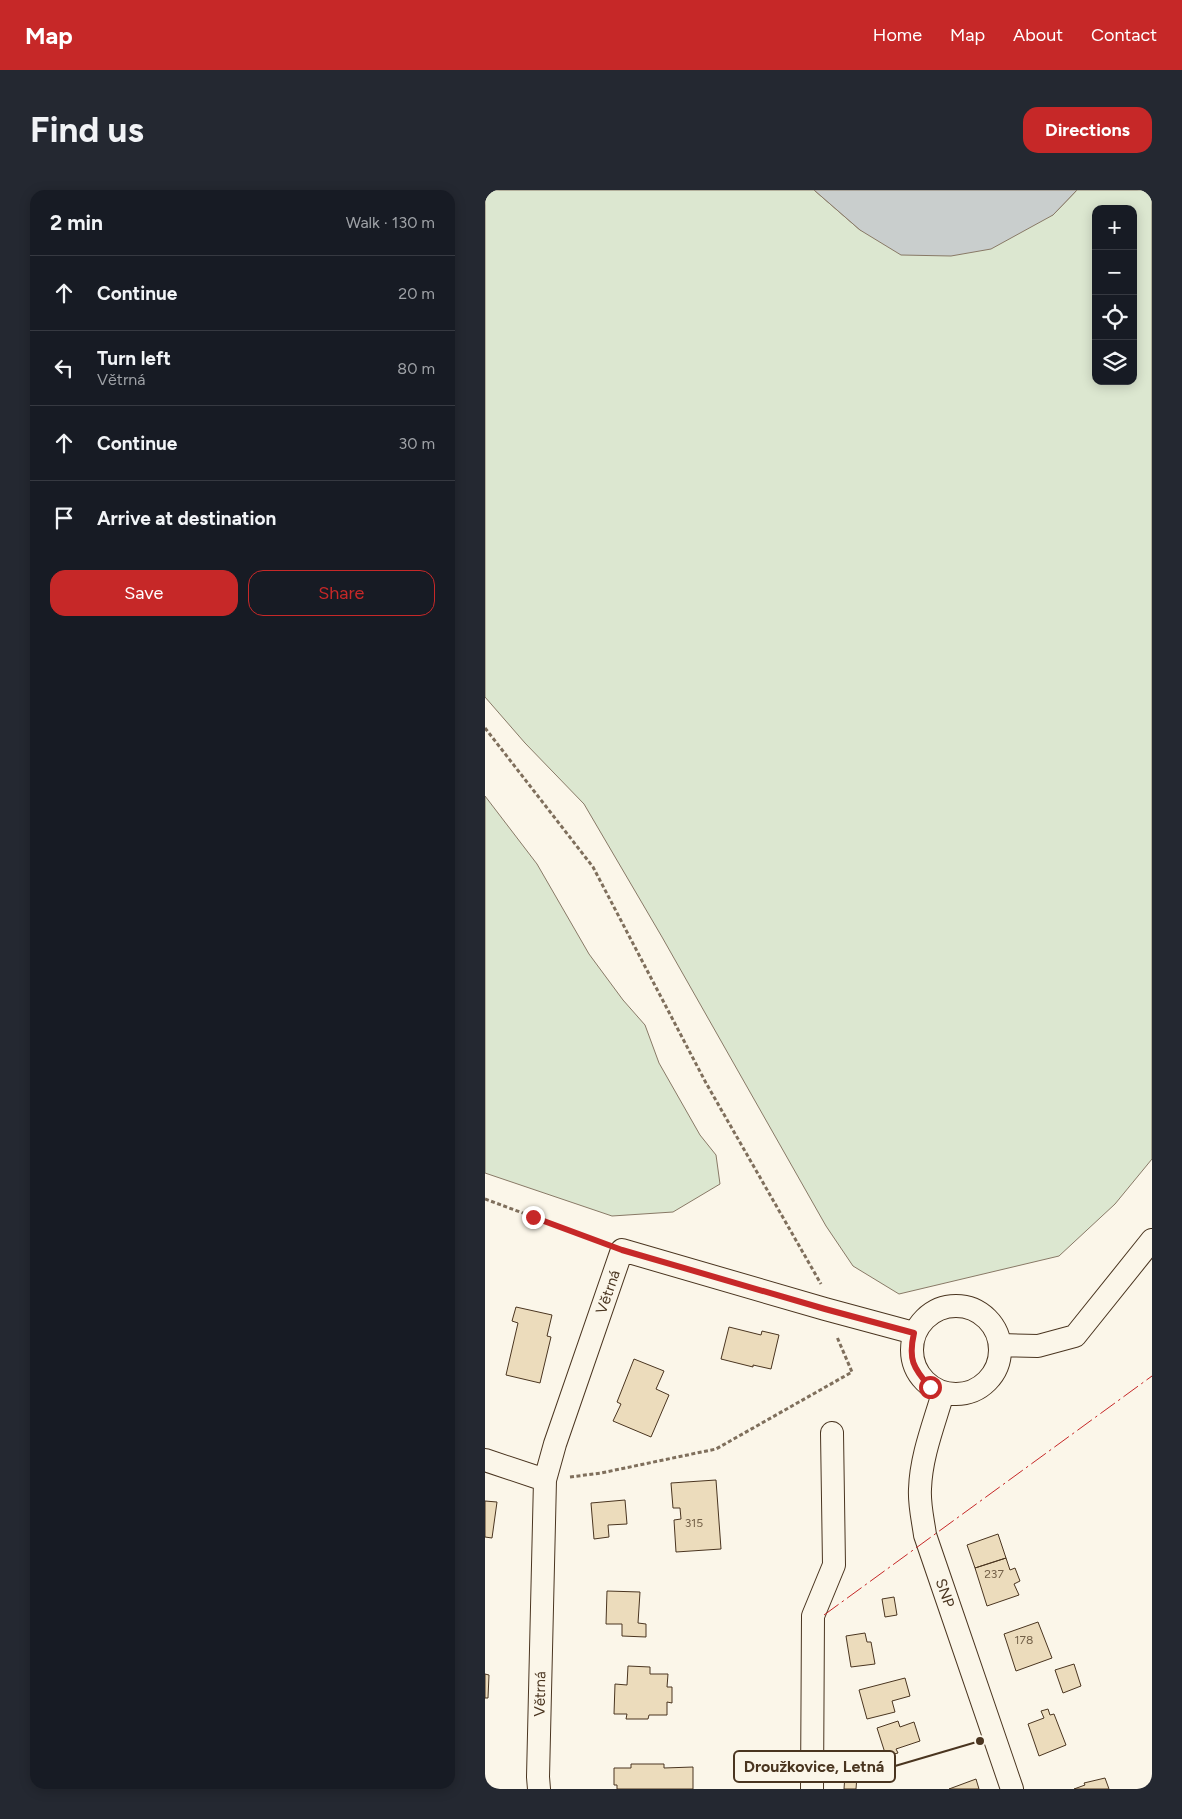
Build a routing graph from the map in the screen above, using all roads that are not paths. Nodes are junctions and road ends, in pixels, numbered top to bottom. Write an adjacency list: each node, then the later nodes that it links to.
1 (1152, 1240): 3 (street)
2 (914, 1333): 3 (street); 4 (street); 7 (street, Větrná)
3 (1001, 1345): 4 (street)
4 (943, 1393): 10 (street, SNP)
5 (832, 1433): 9 (street)
6 (485, 1460): 7 (street)
7 (545, 1480): 8 (street, Větrná)
8 (539, 1789)
9 (812, 1789)
10 (1012, 1789)

